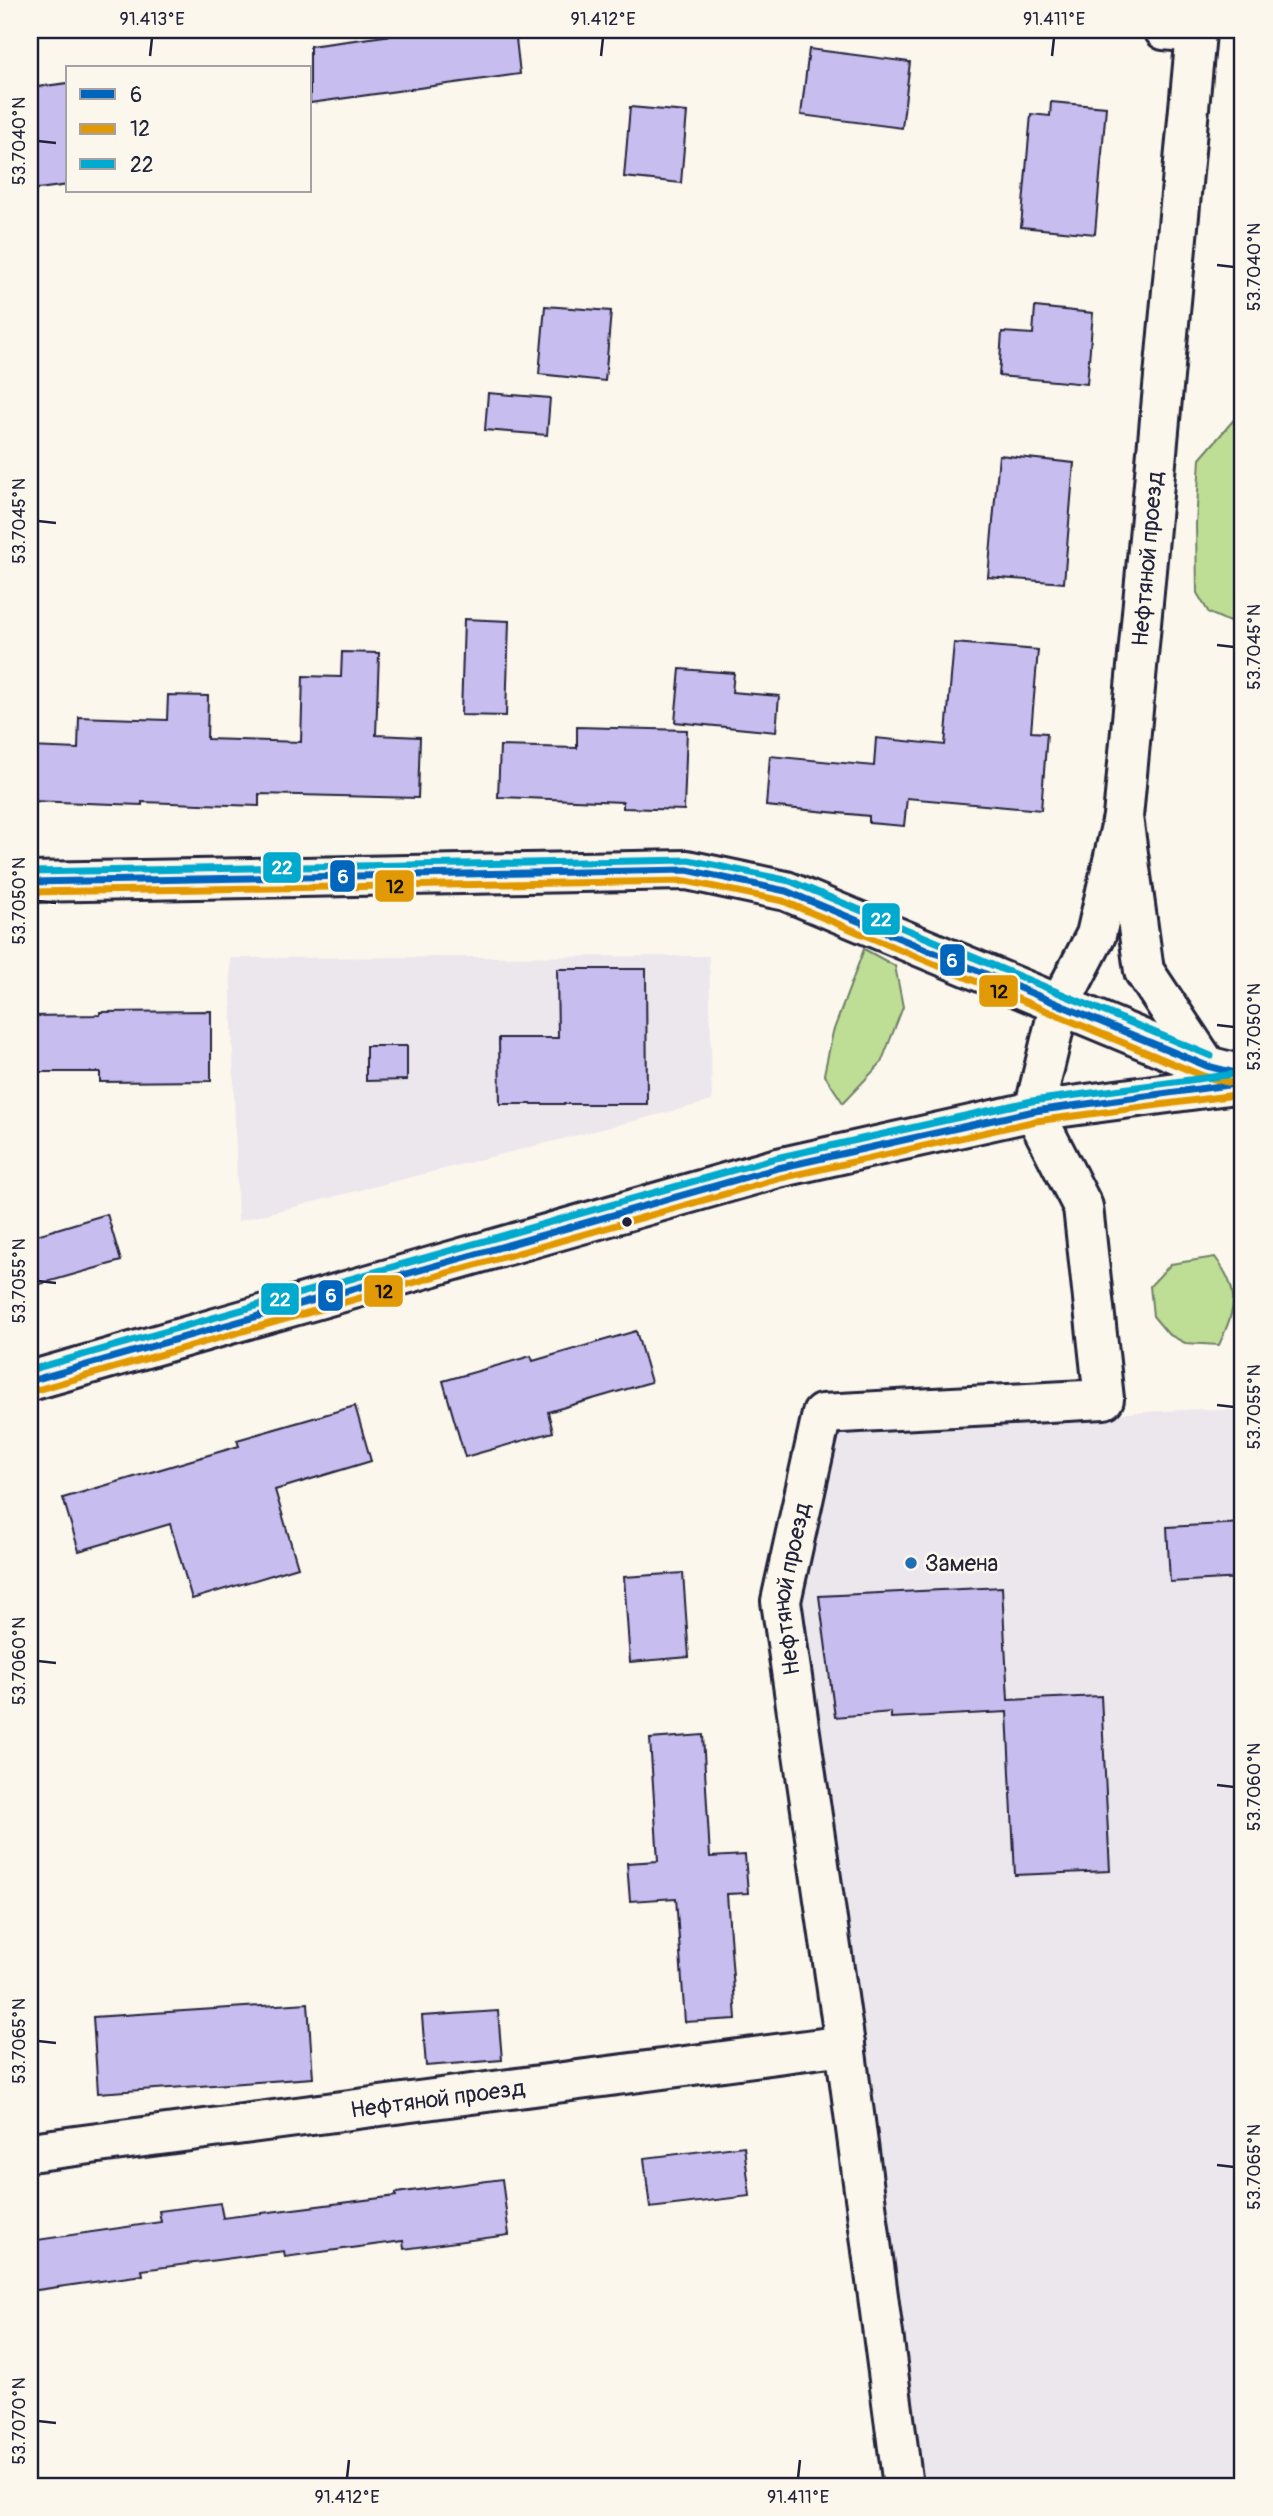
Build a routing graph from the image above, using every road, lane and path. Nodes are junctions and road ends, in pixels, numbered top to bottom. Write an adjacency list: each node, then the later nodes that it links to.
1 (1184, 31): 2 (street, Нефтяной проезд)
2 (1123, 817): 4 (street); 5 (street, Нефтяной проезд)
3 (30, 882): 4 (street)
4 (1059, 1006): 5 (street); 8 (street)
5 (1207, 1066): 6 (street)
6 (1243, 1075)
7 (1243, 1083): 8 (street)
8 (1034, 1111): 9 (street); 10 (street, Нефтяной проезд)
9 (30, 1381)
10 (845, 2045): 11 (street, Нефтяной проезд); 12 (street, Нефтяной проезд)
11 (30, 2152)
12 (903, 2486)

